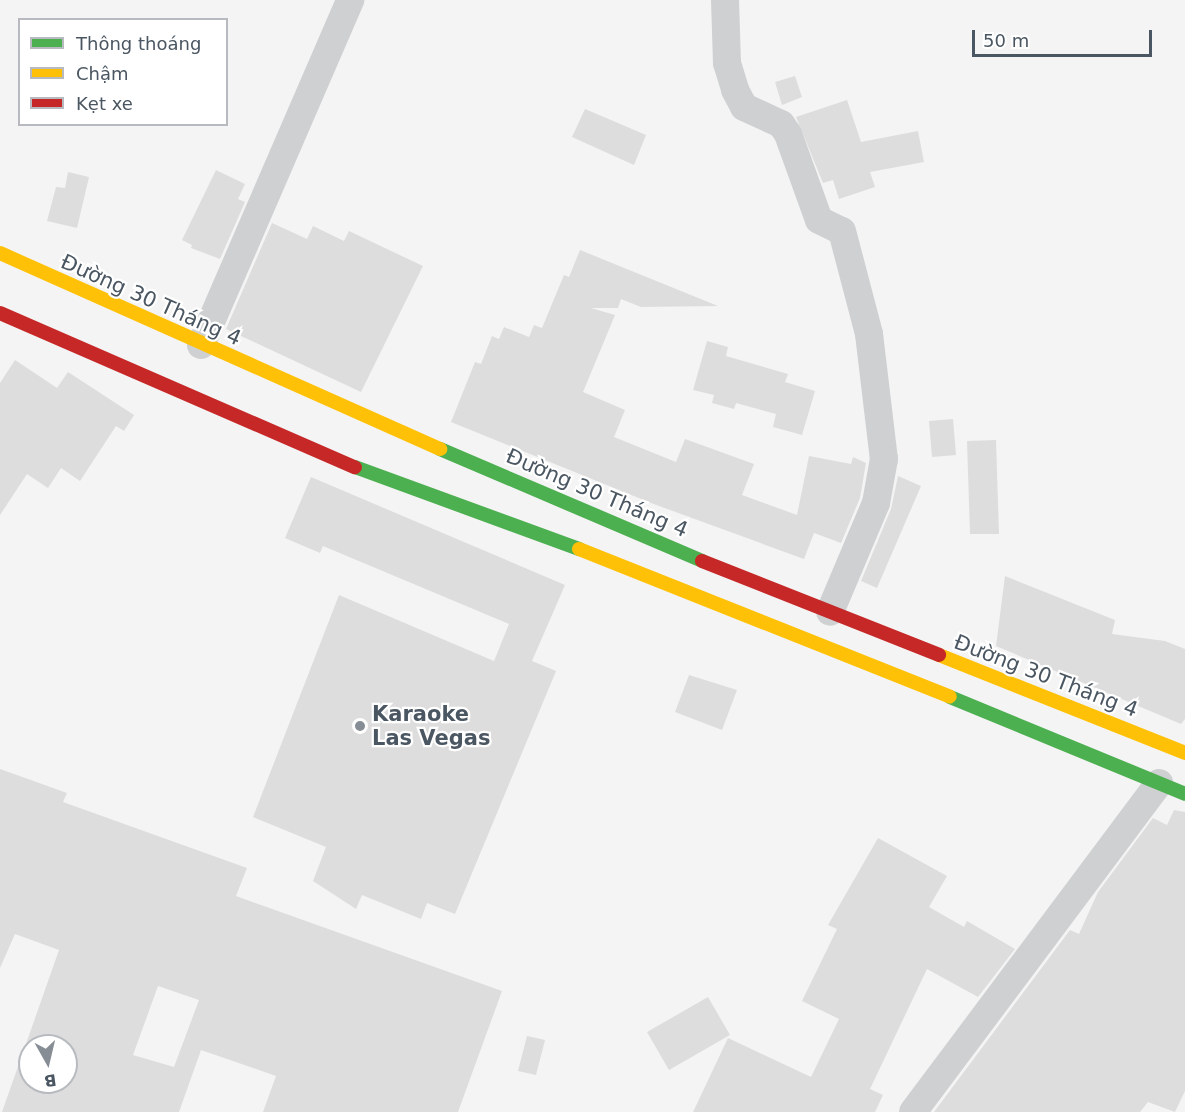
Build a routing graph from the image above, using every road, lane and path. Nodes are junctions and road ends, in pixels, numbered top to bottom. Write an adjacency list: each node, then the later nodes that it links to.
1 (350, 0): 5 (street)
2 (725, 0): 8 (street)
3 (0, 253): 5 (main road, Đường 30 Tháng 4)
4 (0, 314): 7 (main road)
5 (201, 345): 6 (main road, Đường 30 Tháng 4)
6 (421, 439): 7 (main road); 8 (main road, Đường 30 Tháng 4)
7 (394, 484): 10 (main road)
8 (830, 612): 9 (main road, Đường 30 Tháng 4)
9 (1179, 750): 10 (main road)
10 (1159, 783): 11 (main road); 12 (street)
11 (1185, 794)
12 (913, 1112)

